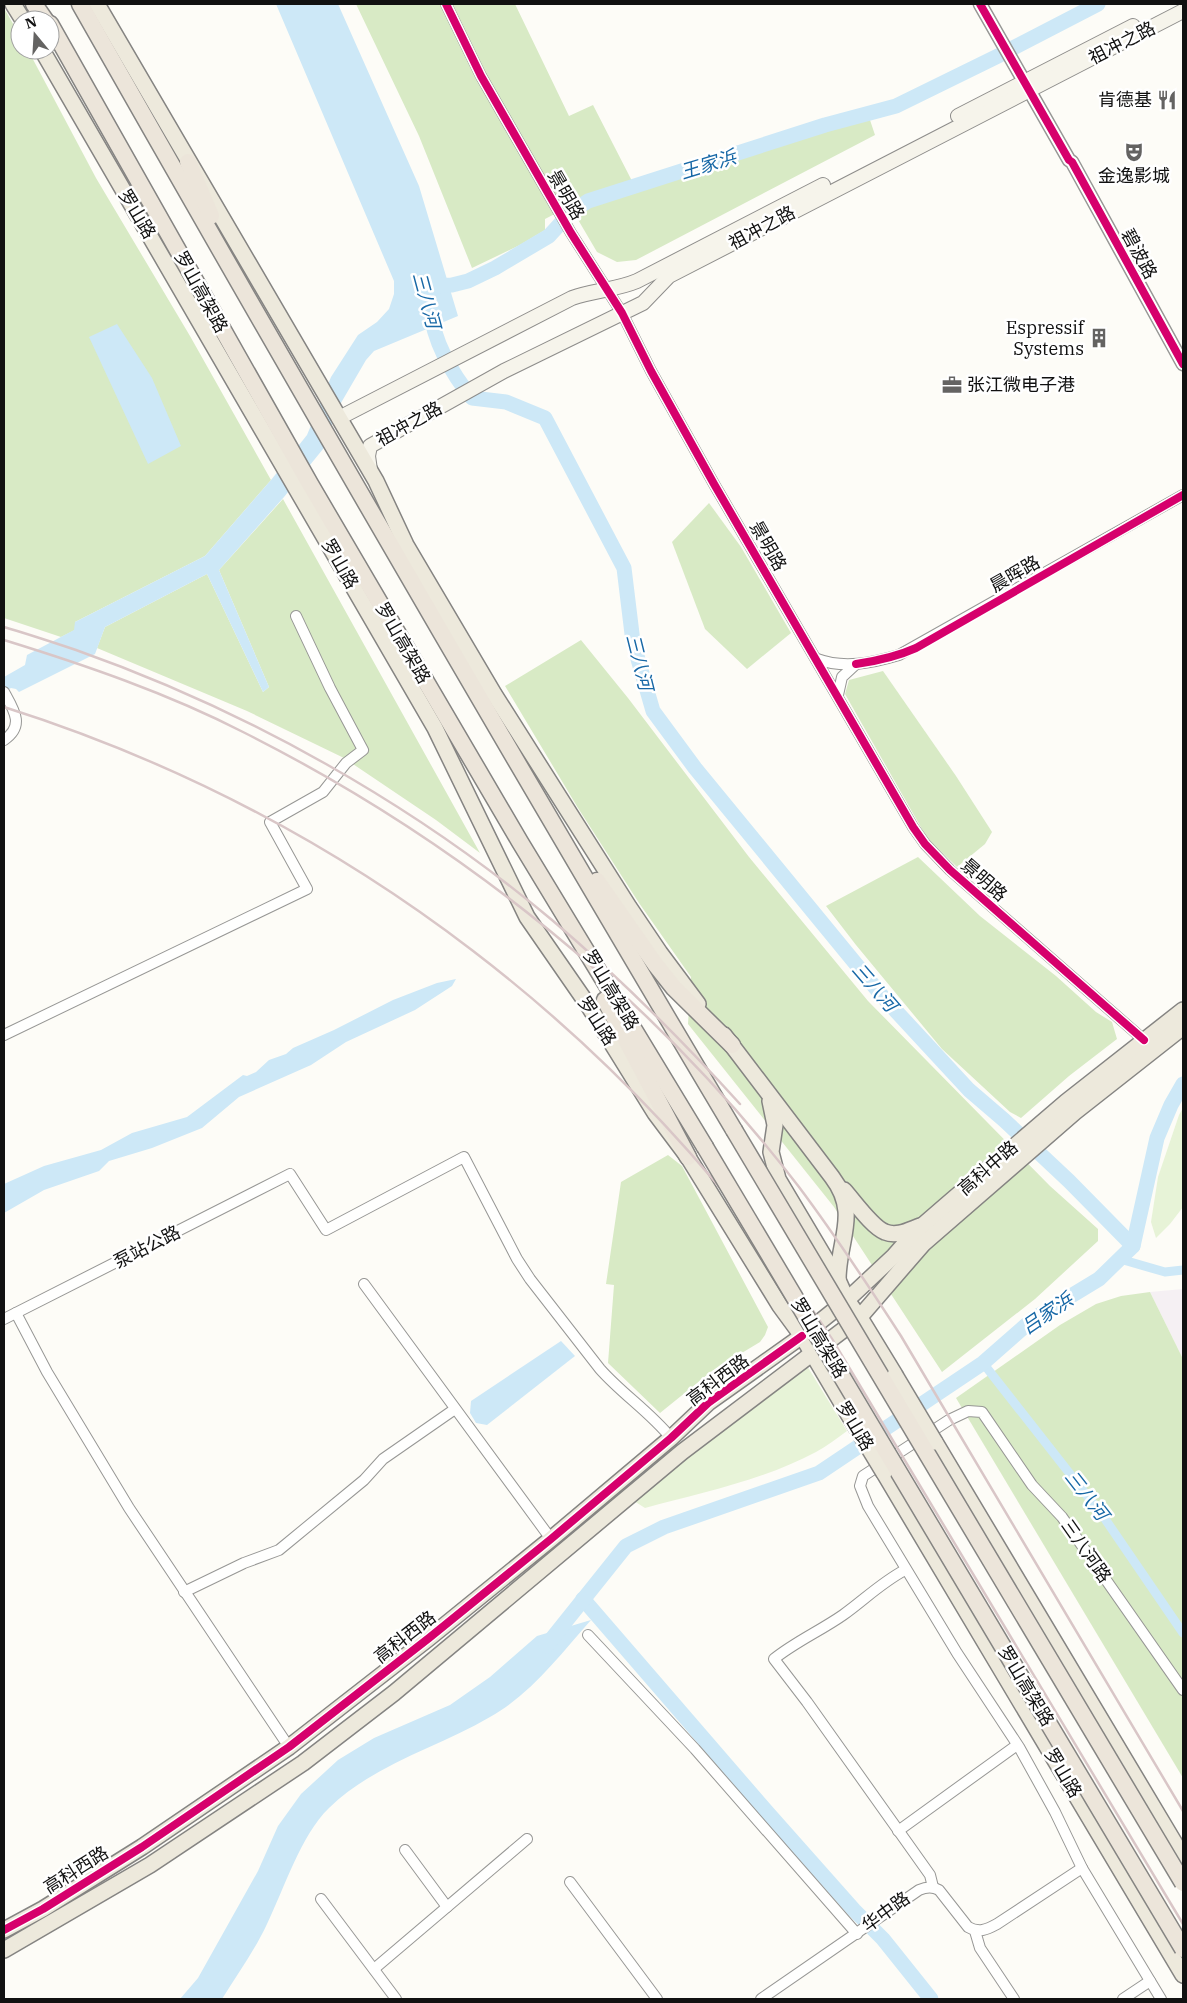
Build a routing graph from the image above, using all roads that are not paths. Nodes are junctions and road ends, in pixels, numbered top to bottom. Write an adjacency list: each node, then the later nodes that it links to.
1 (80, 4): 14 (highway, 罗山高架路)
2 (97, 4): 11 (main road)
3 (446, 4): 12 (street, 景明路)
4 (980, 4): 9 (street, 碧波路)
5 (1177, 4): 9 (main road, 祖冲之路)
6 (1183, 11): 9 (main road, 祖冲之路)
7 (60, 45): 18 (highway, 罗山高架路)
8 (48, 60): 18 (main road, 罗山路)
9 (1026, 86): 10 (street, 碧波路); 12 (main road, 祖冲之路); 13 (main road, 祖冲之路)
10 (1069, 160): 15 (street, 碧波路); 16 (street, 碧波路)
11 (188, 162): 14 (highway); 17 (main road)
12 (609, 290): 13 (street, 景明路); 17 (main road, 祖冲之路)
13 (622, 313): 19 (main road, 祖冲之路); 23 (street, 景明路)
14 (276, 345): 28 (highway, 罗山高架路)
15 (1183, 364)
16 (1183, 372)
17 (339, 418): 19 (main road)
18 (285, 454): 20 (highway, 罗山高架路)
19 (370, 470): 34 (main road)
20 (305, 490): 29 (highway, 罗山高架路); 38 (main road, 罗山路)
21 (1183, 495): 24 (street, 晨晖路)
22 (296, 616): 32 (street)
23 (817, 659): 24 (street, 晨晖路); 26 (street, 景明路)
24 (856, 664): 26 (street)
25 (4, 693): 27 (street)
26 (838, 695): 33 (street, 景明路)
27 (4, 740)
28 (555, 824): 34 (highway); 64 (highway, 罗山高架路, bridge)
29 (520, 842): 38 (highway); 71 (highway, 罗山高架路, bridge)
30 (1183, 1010): 33 (main road, 高科中路)
31 (1183, 1028): 36 (main road, 高科中路)
32 (4, 1035)
33 (1144, 1040): 36 (main road, 高科中路)
34 (732, 1045): 35 (main road)
35 (768, 1095): 39 (main road); 41 (main road)
36 (1039, 1134): 37 (main road, 高科中路)
37 (1019, 1151): 40 (main road, 高科中路); 45 (main road, 高科中路)
38 (688, 1157): 47 (main road, 罗山路)
39 (832, 1177): 40 (main road); 41 (main road)
40 (923, 1225): 43 (main road, 高科中路)
41 (838, 1280): 43 (main road)
42 (364, 1284): 49 (street)
43 (847, 1300): 45 (main road); 47 (main road, 高科中路)
44 (16, 1313): 46 (street, 泵站公路); 50 (street, 泵站公路); 53 (street)
45 (859, 1318): 48 (main road, 高科中路); 61 (main road, bridge)
46 (4, 1319)
47 (802, 1336): 48 (main road, 罗山路); 50 (main road, 高科西路)
48 (812, 1354): 72 (main road, 高科西路); 74 (main road, 罗山路, bridge)
49 (455, 1409): 51 (street); 53 (street)
50 (671, 1438): 51 (main road, 高科西路)
51 (550, 1539): 57 (main road, 高科西路)
52 (905, 1570): 55 (street, 三八河路); 56 (street); 58 (street)
53 (184, 1592): 57 (street)
54 (588, 1635): 70 (street)
55 (1183, 1690)
56 (1017, 1745): 58 (street); 62 (street)
57 (289, 1747): 68 (main road, 高科西路)
58 (898, 1831): 65 (street)
59 (527, 1839): 67 (street)
60 (405, 1850): 67 (street)
61 (1183, 1857)
62 (1082, 1868): 69 (street); 75 (street)
63 (570, 1882): 77 (street)
64 (1183, 1882)
65 (934, 1887): 69 (street, 华中路); 70 (street, 华中路)
66 (321, 1900): 73 (street)
67 (448, 1907): 73 (street)
68 (4, 1930)
69 (975, 1931): 79 (street)
70 (856, 1934): 78 (street, 华中路)
71 (1183, 1949)
72 (4, 1950)
73 (374, 1968): 76 (street)
74 (1183, 1975)
75 (1150, 1981): 80 (street); 81 (street)
76 (396, 1999)
77 (657, 1999)
78 (761, 1999)
79 (1014, 1999)
80 (1123, 1999)
81 (1161, 1999)

